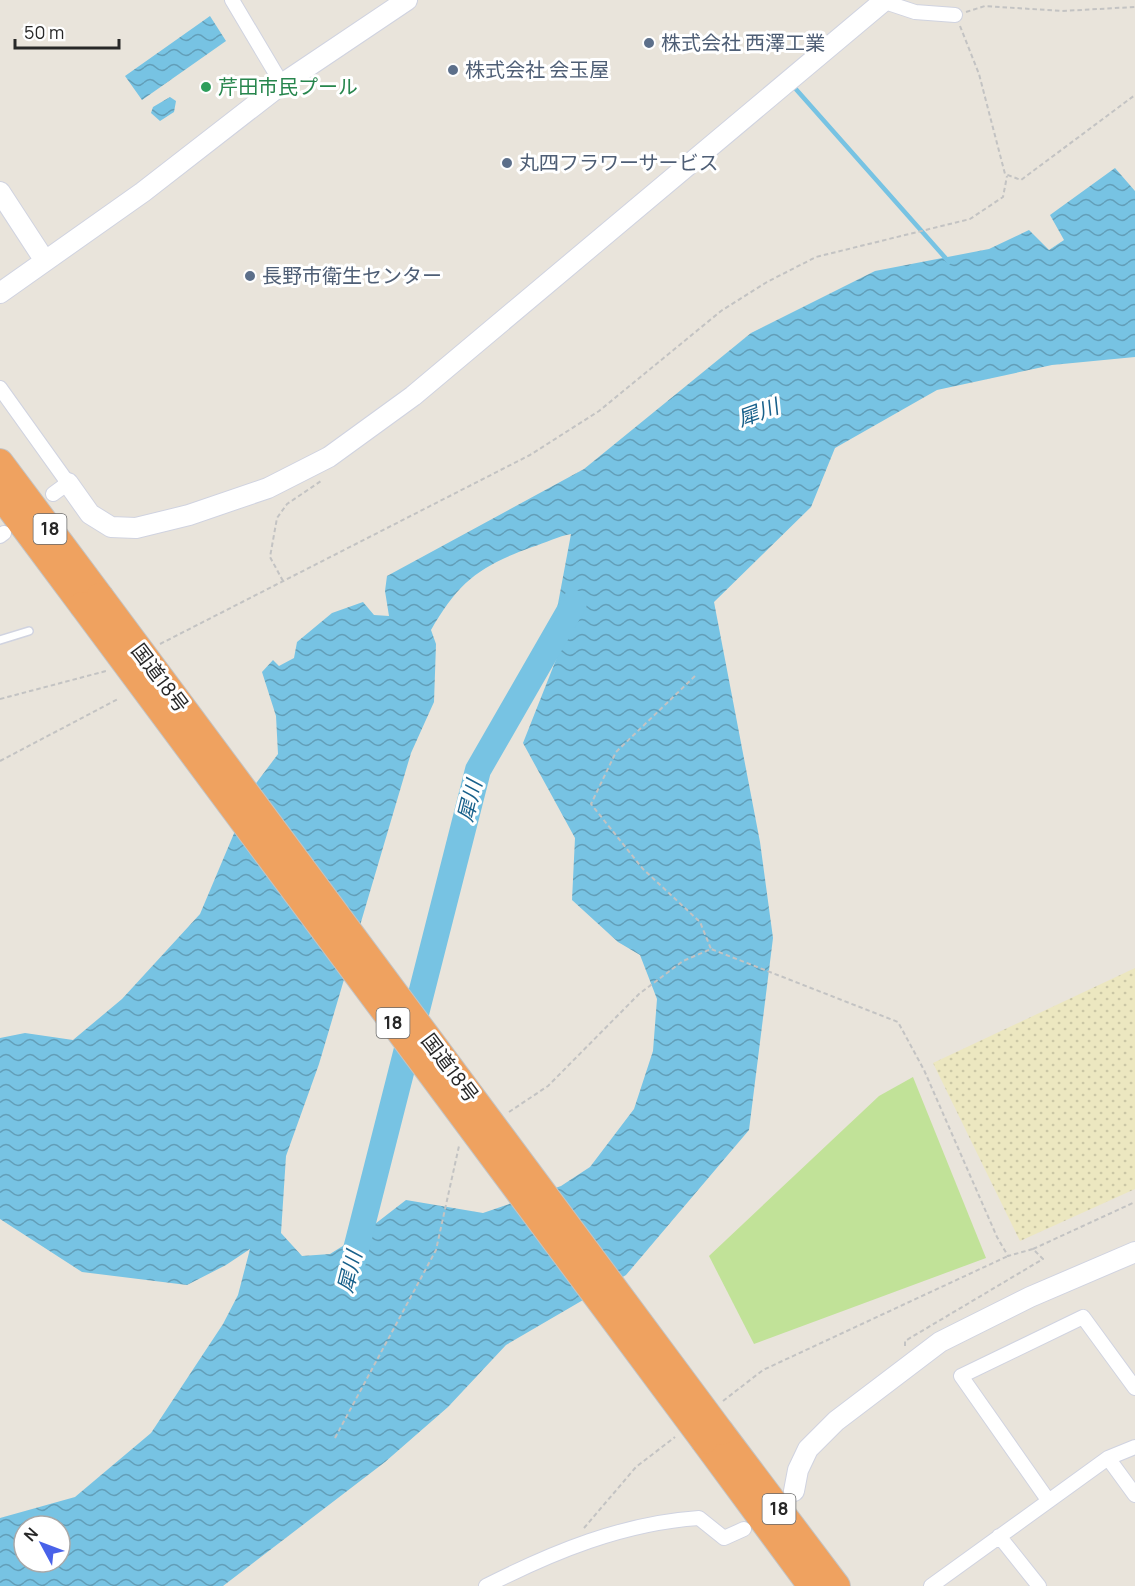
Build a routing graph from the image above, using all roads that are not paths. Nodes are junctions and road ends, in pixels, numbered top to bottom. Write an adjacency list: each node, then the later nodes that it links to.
1 (232, 0): 5 (street)
2 (407, 0): 5 (street)
3 (882, 1): 4 (street); 11 (street)
4 (955, 15)
5 (282, 84): 7 (street)
6 (0, 192): 7 (street)
7 (45, 261): 8 (street)
8 (0, 293)
9 (0, 388): 11 (street)
10 (0, 462): 13 (highway, 国道18号 / 18)
11 (61, 489)
12 (0, 495): 13 (highway, 国道18号 / 18)
13 (91, 600): 18 (highway, 国道18号 / 18, bridge)
14 (28, 631): 15 (lane)
15 (0, 639)
16 (1135, 1252): 21 (street)
17 (1135, 1388): 23 (street)
18 (702, 1435): 27 (highway, 国道18号 / 18); 28 (highway, 国道18号 / 18)
19 (1135, 1447): 20 (street)
20 (1108, 1458): 22 (street); 23 (street)
21 (794, 1491)
22 (1135, 1496)
23 (1048, 1500): 25 (street)
24 (744, 1529): 26 (street)
25 (999, 1536): 29 (street); 30 (street)
26 (486, 1586)
27 (811, 1586)
28 (837, 1586)
29 (931, 1586)
30 (1039, 1586)

